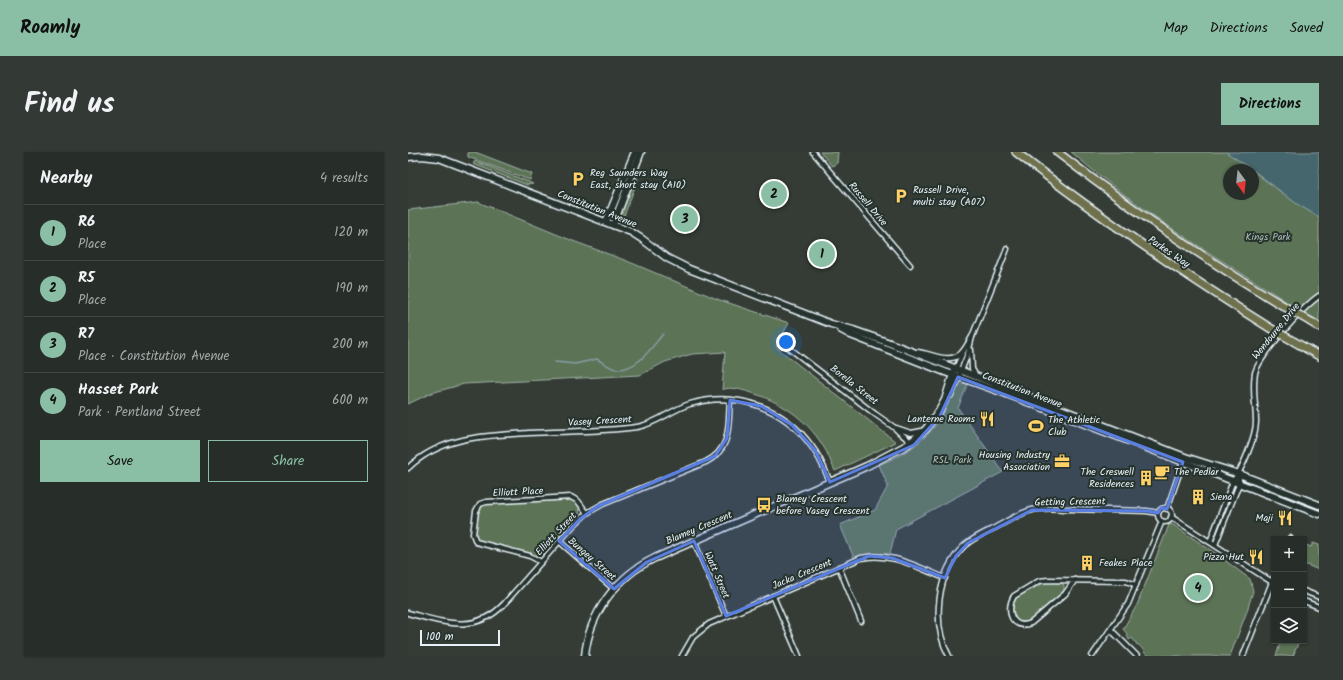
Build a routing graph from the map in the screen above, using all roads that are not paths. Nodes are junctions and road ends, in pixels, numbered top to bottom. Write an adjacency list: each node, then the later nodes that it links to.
1 (412, 152): 8 (street)
2 (431, 152): 9 (street, Constitution Avenue)
3 (642, 152): 7 (street)
4 (813, 152): 12 (street, Russell Drive)
5 (1016, 152): 21 (main road, Parkes Way, bridge)
6 (1057, 152): 15 (main road, Parkes Way, bridge)
7 (635, 156): 10 (street)
8 (408, 157): 9 (street, Constitution Avenue)
9 (439, 158): 10 (street, Constitution Avenue)
10 (610, 223): 14 (street, Constitution Avenue)
11 (1007, 249): 16 (street)
12 (910, 265)
13 (1319, 296): 31 (street, Wendouree Drive)
14 (831, 324): 20 (street, Constitution Avenue); 22 (street, Constitution Avenue)
15 (1319, 327)
16 (972, 337): 18 (street); 19 (street)
17 (780, 341): 26 (street, Borella Street)
18 (971, 346): 22 (street); 23 (street)
19 (964, 350): 20 (street); 22 (street)
20 (912, 352): 22 (street, Constitution Avenue)
21 (1319, 356)
22 (957, 373): 23 (street, Constitution Avenue); 25 (street, Constitution Avenue); 27 (street, Blamey Crescent); 28 (street, Blamey Crescent)
23 (981, 379): 25 (street, Constitution Avenue)
24 (730, 400): 30 (street, Vasey Crescent); 32 (street, Vasey Crescent); 36 (street, Elliott Street)
25 (1053, 409): 29 (street, Constitution Avenue); 31 (street, Constitution Avenue)
26 (896, 428): 27 (street); 28 (street, Borella Street)
27 (926, 429): 28 (street, Blamey Crescent)
28 (913, 444): 32 (street, Blamey Crescent)
29 (1183, 462): 33 (street, Constitution Avenue); 35 (street)
30 (408, 468)
31 (1239, 474): 33 (street); 34 (street, Constitution Avenue)
32 (830, 482): 42 (street, Blamey Crescent)
33 (1236, 483): 38 (street, Constitution Avenue); 43 (street); 44 (street)
34 (1319, 505)
35 (1167, 509): 37 (street); 39 (street)
36 (587, 513): 41 (street, Elliott Street); 45 (street, Elliott Place)
37 (1158, 514): 40 (street); 47 (street, Getting Crescent)
38 (1319, 514)
39 (1171, 517): 40 (street); 43 (street)
40 (1162, 521): 50 (street)
41 (559, 541): 45 (street, Elliott Street); 52 (street, Bungey Street)
42 (694, 541): 52 (street, Blamey Crescent); 60 (street, Watt Street)
43 (1210, 542): 44 (street)
44 (1215, 545): 49 (street)
45 (541, 562): 59 (street, Elliott Street)
46 (839, 567): 47 (street, Jacka Crescent); 54 (street, Jacka Crescent); 61 (street)
47 (945, 578): 66 (street, Getting Crescent)
48 (1075, 580): 48 (street); 50 (street)
49 (1271, 582)
50 (1136, 585): 62 (street)
51 (1271, 588): 69 (street)
52 (614, 589): 63 (street, Blamey Crescent)
53 (1307, 592): 55 (street)
54 (773, 596): 60 (street, Jacka Crescent); 65 (street)
55 (1317, 596): 57 (street)
56 (1307, 602): 57 (street)
57 (1312, 604): 58 (street)
58 (1319, 607)
59 (408, 613)
60 (726, 616): 64 (street, Jacka Crescent)
61 (861, 621)
62 (1111, 630): 67 (street); 68 (street)
63 (585, 656)
64 (682, 656)
65 (799, 656)
66 (949, 656)
67 (1092, 656)
68 (1137, 656)
69 (1243, 656)

